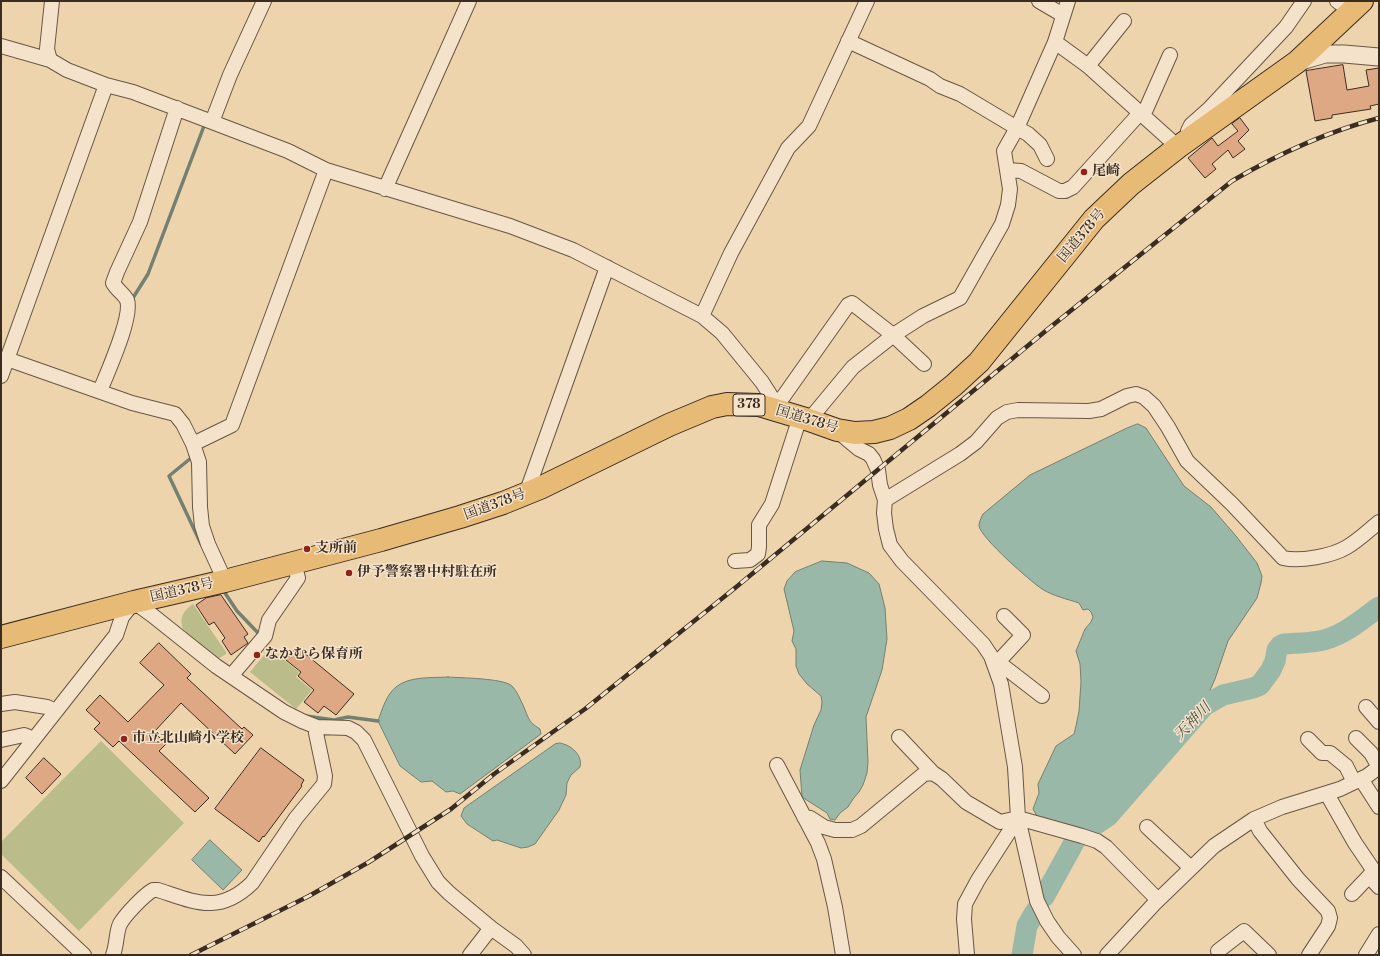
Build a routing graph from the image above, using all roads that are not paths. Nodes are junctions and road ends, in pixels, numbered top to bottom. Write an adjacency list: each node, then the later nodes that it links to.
1 (52, 1): 16 (street)
2 (264, 1): 22 (street)
3 (469, 1): 28 (street)
4 (867, 1): 11 (street)
5 (1039, 1): 9 (street)
6 (1068, 1): 9 (street)
7 (1304, 1): 24 (street)
8 (1350, 4): 17 (highway, 国道378号 / 378)
9 (1063, 15): 12 (street)
10 (1124, 21): 18 (street)
11 (848, 42): 23 (street); 30 (street)
12 (1055, 42): 18 (street); 23 (street)
13 (1, 46): 16 (street)
14 (1170, 55): 21 (street)
15 (1379, 57): 17 (street)
16 (50, 60): 19 (street)
17 (1297, 62): 24 (highway, 国道378号 / 378)
18 (1088, 66): 21 (street)
19 (106, 85): 20 (street); 32 (street)
20 (176, 108): 22 (street); 35 (street)
21 (1142, 115): 24 (street); 27 (street)
22 (212, 122): 26 (street)
23 (1016, 128): 25 (street); 27 (street)
24 (1184, 143): 37 (highway, 国道378号 / 378)
25 (1047, 159)
26 (326, 170): 28 (street); 38 (street)
27 (1007, 170): 31 (street)
28 (385, 189): 29 (street)
29 (607, 266): 30 (street); 39 (street)
30 (702, 316): 36 (street)
31 (893, 335): 33 (street); 36 (street); 36 (street)
32 (7, 359): 34 (street); 35 (street)
33 (924, 364)
34 (1, 376)
35 (100, 391): 38 (street)
36 (791, 413): 37 (highway, 国道378号 / 378); 39 (highway, 国道378号 / 378); 42 (street)
37 (837, 430): 40 (street)
38 (193, 444): 44 (street)
39 (526, 494): 43 (highway, 国道378号 / 378)
40 (885, 500): 41 (street); 48 (street)
41 (1379, 522)
42 (736, 561)
43 (294, 563): 44 (highway, 国道378号 / 378); 49 (street)
44 (225, 581): 45 (highway, 国道378号 / 378)
45 (134, 602): 47 (highway, 国道378号 / 378); 49 (street); 53 (street)
46 (1004, 616): 48 (street)
47 (1, 637)
48 (996, 663): 50 (street); 69 (street)
49 (231, 676): 55 (street)
50 (1042, 696)
51 (1, 704): 53 (street)
52 (1366, 707): 54 (street)
53 (56, 711): 58 (street)
54 (1379, 722)
55 (317, 727): 78 (street); 82 (street)
56 (899, 737): 63 (street)
57 (1356, 738): 62 (street)
58 (34, 739): 60 (street); 64 (street)
59 (1308, 739): 65 (street)
60 (1, 740)
61 (777, 765): 68 (street)
62 (1379, 767): 65 (street)
63 (934, 773): 68 (street); 69 (street)
64 (1, 781)
65 (1358, 781): 66 (street); 67 (street)
66 (1327, 794): 70 (street); 73 (street)
67 (1379, 807)
68 (804, 817): 85 (street)
69 (1018, 818): 77 (street); 86 (street); 87 (street)
70 (1254, 819): 72 (street); 90 (street)
71 (1147, 826): 72 (street)
72 (1191, 868): 77 (street)
73 (1369, 876): 75 (street); 76 (street)
74 (1, 877): 81 (street)
75 (1379, 887)
76 (1352, 894)
77 (1158, 900): 88 (street)
78 (491, 928): 83 (street); 84 (street)
79 (1379, 934): 91 (street)
80 (1218, 951): 89 (street)
81 (84, 955)
82 (113, 955)
83 (470, 955)
84 (524, 955)
85 (843, 955)
86 (967, 955)
87 (1074, 955)
88 (1107, 955)
89 (1269, 955)
90 (1309, 955)
91 (1366, 955)

